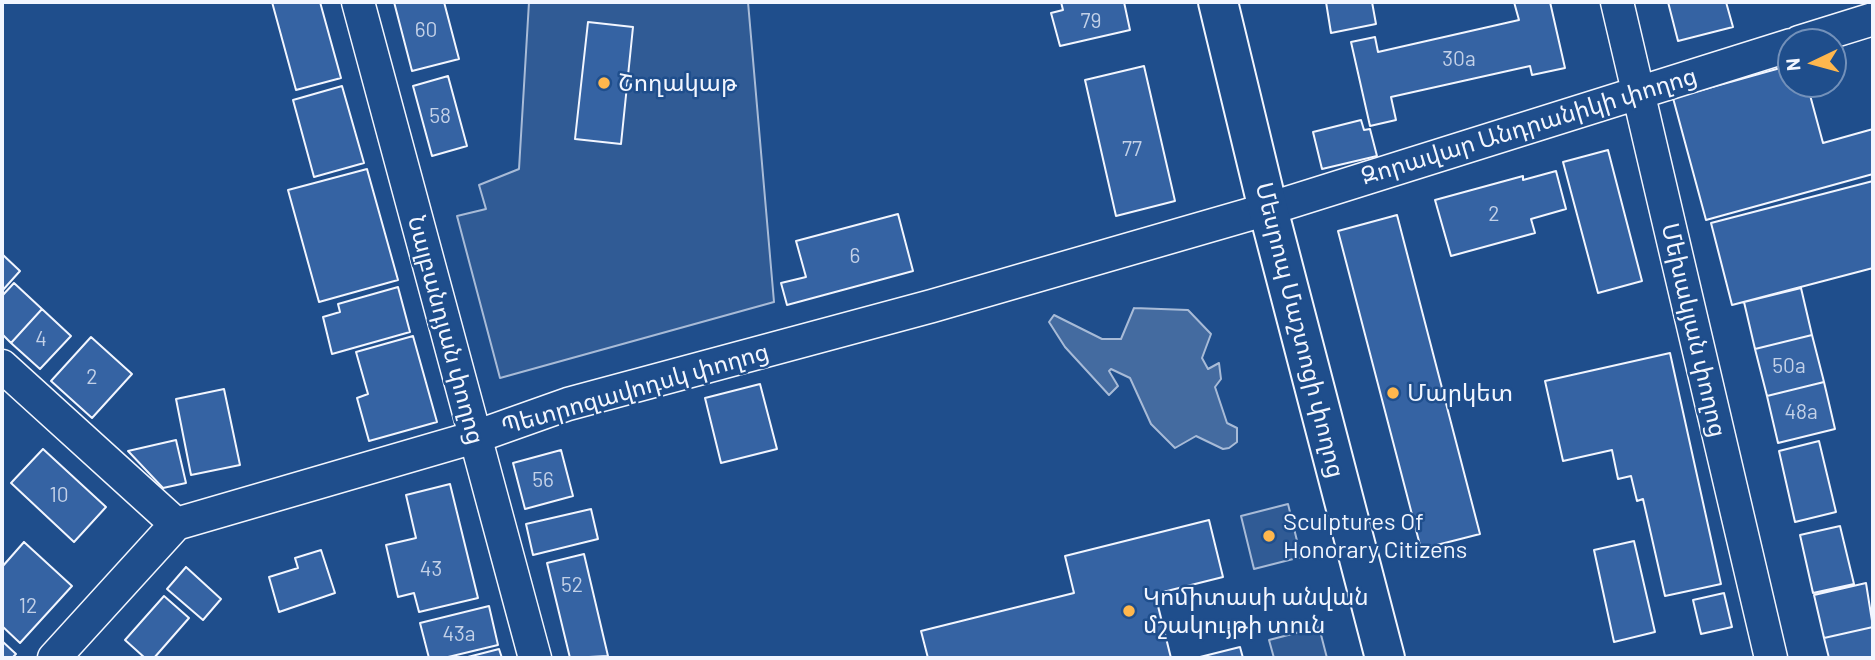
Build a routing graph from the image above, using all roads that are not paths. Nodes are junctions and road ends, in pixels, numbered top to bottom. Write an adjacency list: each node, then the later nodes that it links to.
1 (358, 2): 10 (street, Նալբանդյան փողոց)
2 (1218, 2): 8 (main road, Մեսրոպ Մաշտոցի փողոց)
3 (1616, 2): 7 (street, Մեխակյան փողոց)
4 (1873, 19): 5 (street)
5 (1844, 28)
6 (1777, 49): 7 (street, Զորավար Անդրանիկի փողոց)
7 (1638, 92): 8 (street, Զորավար Անդրանիկի փողոց); 15 (street, Մեխակյան փողոց)
8 (1268, 209): 10 (street, Պետրոզավոդսկ փողոց); 14 (main road, Մեսրոպ Մաշտոցի փողոց)
9 (2, 366): 11 (street)
10 (475, 437): 11 (street, Պետրոզավոդսկ փողոց); 13 (street, Նալբանդյան փողոց)
11 (176, 524): 12 (street)
12 (54, 658)
13 (535, 658)
14 (1385, 658)
15 (1771, 658)

